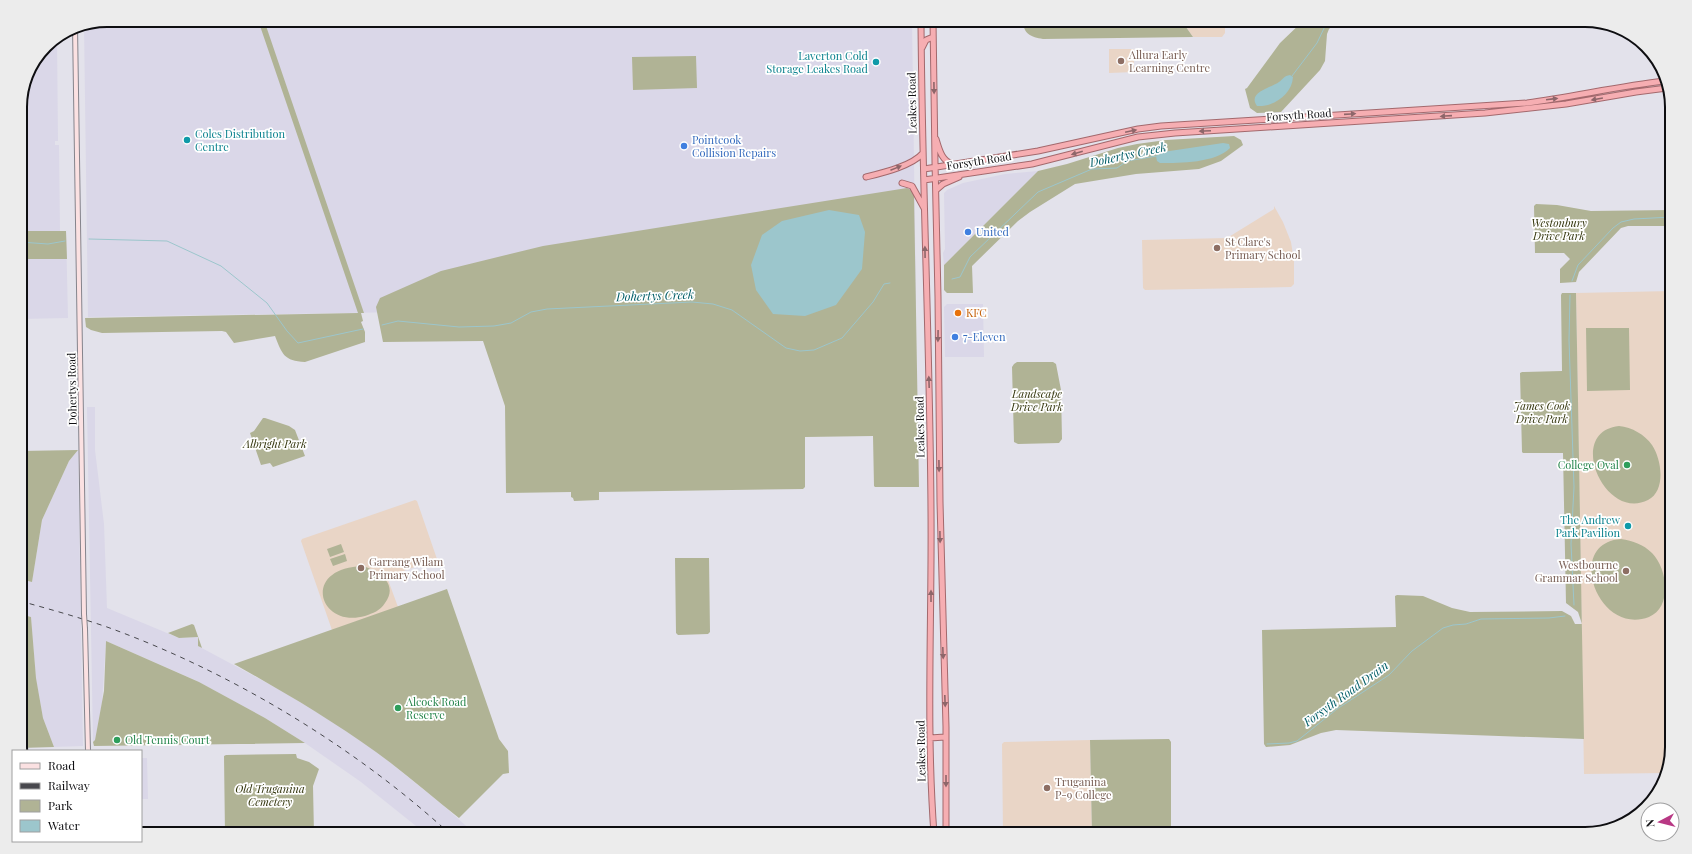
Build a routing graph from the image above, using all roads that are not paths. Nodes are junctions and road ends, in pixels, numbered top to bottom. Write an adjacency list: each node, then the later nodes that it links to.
1 (921, 27): 5 (highway, Leakes Road)
2 (933, 27): 4 (highway, Leakes Road)
3 (75, 34): 28 (main road, Dohertys Road, bridge)
4 (933, 36): 5 (highway); 14 (highway, Leakes Road, one-way to 14)
5 (921, 49): 15 (highway, Leakes Road)
6 (1661, 81): 7 (highway, Forsyth Road)
7 (1611, 89): 9 (highway); 10 (highway, Forsyth Road, one-way to 7)
8 (1663, 89): 9 (highway, Forsyth Road)
9 (1612, 96): 12 (highway, Forsyth Road, one-way to 12)
10 (1527, 103): 11 (highway, Forsyth Road); 12 (highway)
11 (1485, 106): 13 (highway); 16 (highway, Forsyth Road, one-way to 11)
12 (1526, 109): 13 (highway, Forsyth Road)
13 (1485, 113): 19 (highway, Forsyth Road, one-way to 19)
14 (934, 132): 16 (highway); 17 (highway, Leakes Road)
15 (924, 153): 18 (highway, Leakes Road); 20 (highway, one-way to 15)
16 (955, 164): 17 (highway, Forsyth Road)
17 (935, 167): 18 (highway, Forsyth Road); 21 (highway, Leakes Road)
18 (924, 168): 22 (highway, Leakes Road)
19 (968, 174): 21 (highway, Forsyth Road); 24 (highway)
20 (866, 177)
21 (935, 178): 22 (highway, Forsyth Road); 24 (highway, Leakes Road)
22 (924, 180): 25 (highway, Leakes Road)
23 (902, 183): 25 (highway)
24 (936, 190): 26 (highway, Leakes Road, one-way to 26)
25 (925, 208): 27 (highway, Leakes Road, one-way to 25)
26 (946, 737): 27 (highway); 30 (highway, Leakes Road, one-way to 30)
27 (930, 738): 29 (highway, Leakes Road)
28 (88, 750)
29 (934, 827)
30 (946, 827)

